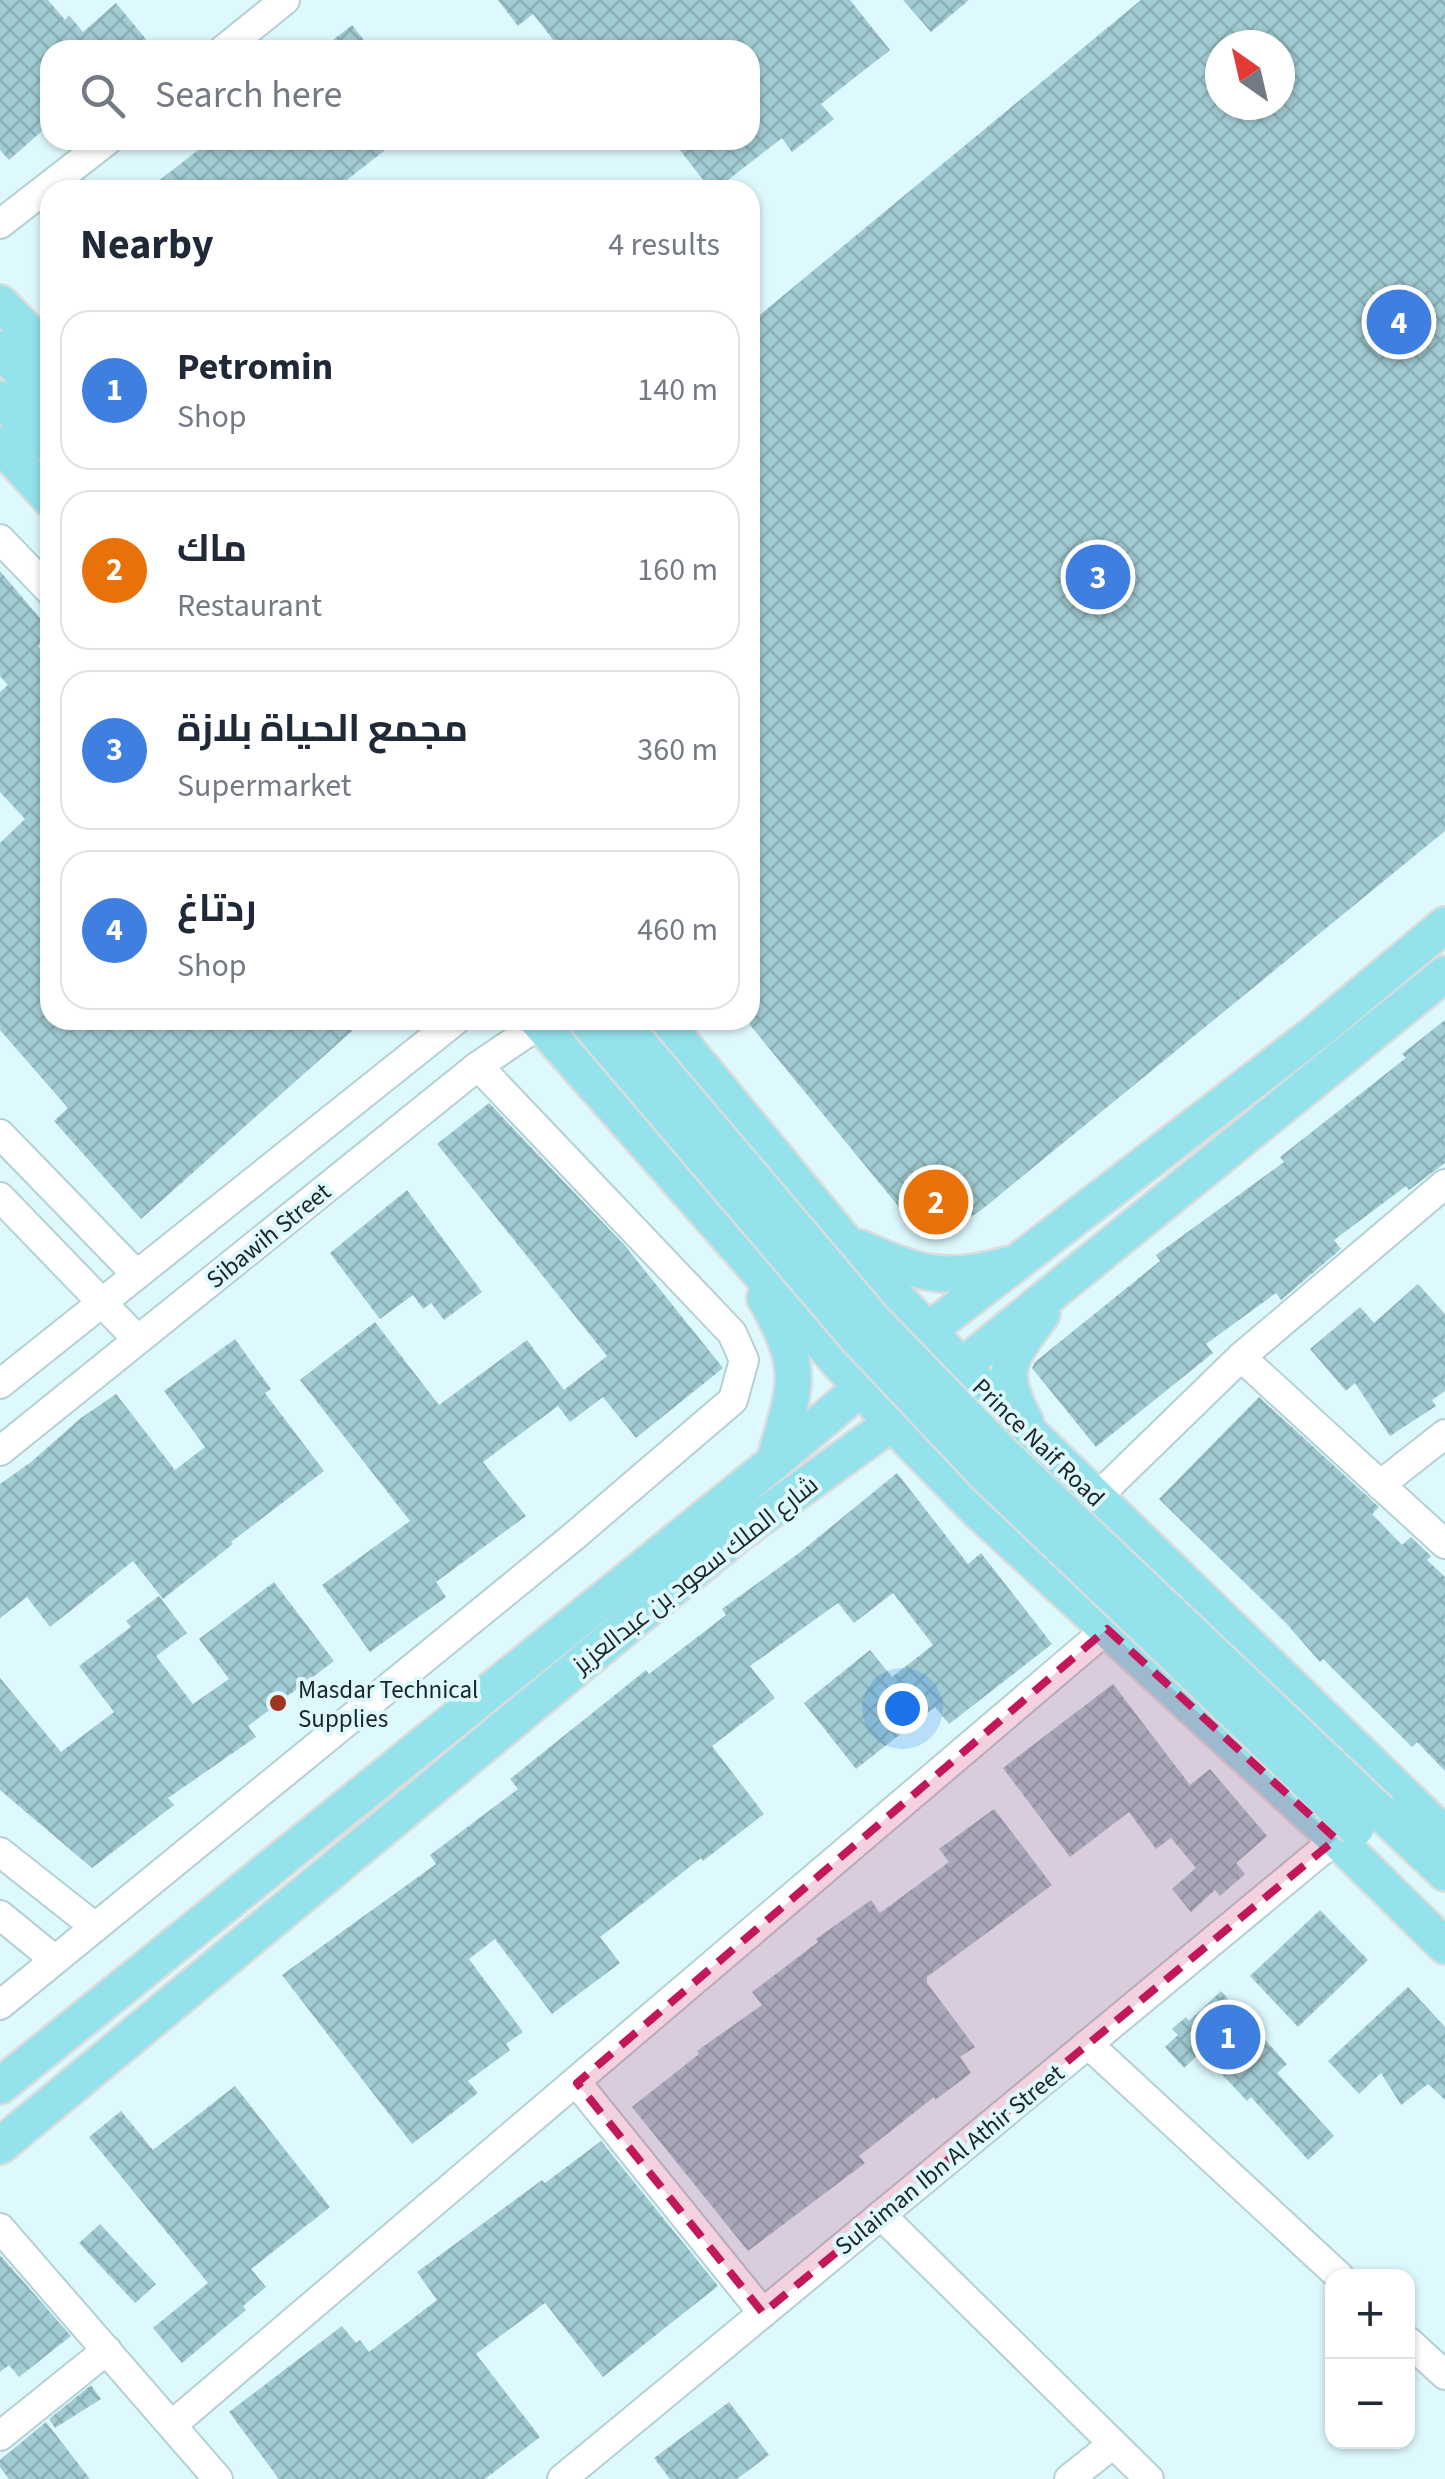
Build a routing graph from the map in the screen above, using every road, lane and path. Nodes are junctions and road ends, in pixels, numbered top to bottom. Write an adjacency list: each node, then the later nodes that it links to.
1 (285, 0): 2 (street)
2 (235, 40)
3 (95, 150): 4 (street)
4 (57, 180)
5 (40, 193): 6 (street)
6 (0, 224)
7 (0, 303): 8 (main road)
8 (40, 344)
9 (0, 349): 10 (main road)
10 (40, 393)
11 (0, 399): 12 (main road)
12 (40, 437)
13 (0, 444): 14 (main road)
14 (40, 488)
15 (0, 539): 16 (street)
16 (40, 581)
17 (1445, 925): 31 (main road, شارع الملك سعود بن عبدالعزيز)
18 (1445, 974): 33 (main road, شارع الملك سعود بن عبدالعزيز)
19 (443, 1030): 32 (street, Sibawih Street)
20 (528, 1030): 25 (street, Sibawih Street)
21 (546, 1030): 29 (main road)
22 (595, 1030): 52 (main road, bridge)
23 (627, 1030): 52 (main road, bridge)
24 (671, 1030): 30 (main road, Prince Naif Road)
25 (478, 1066): 36 (street, Sibawih Street); 58 (street)
26 (0, 1134): 32 (street)
27 (1445, 1184): 37 (street)
28 (0, 1197): 34 (street)
29 (733, 1240): 40 (main road); 45 (main road)
30 (844, 1241): 31 (main road); 35 (main road, Prince Naif Road)
31 (1017, 1262): 35 (main road, شارع الملك سعود بن عبدالعزيز)
32 (135, 1273): 34 (street, Sibawih Street)
33 (1066, 1281): 38 (main road, شارع الملك سعود بن عبدالعزيز); 43 (main road)
34 (102, 1301): 36 (street); 39 (street, Sibawih Street)
35 (929, 1330): 38 (main road, Prince Naif Road); 40 (main road, شارع الملك سعود بن عبدالعزيز)
36 (137, 1339): 44 (street, Sibawih Street)
37 (1241, 1357): 46 (street); 47 (street)
38 (961, 1366): 41 (main road, شارع الملك سعود بن عبدالعزيز); 43 (main road, Prince Naif Road)
39 (0, 1384)
40 (863, 1386): 41 (main road); 45 (main road, شارع الملك سعود بن عبدالعزيز)
41 (892, 1423): 48 (main road); 49 (main road, شارع الملك سعود بن عبدالعزيز)
42 (1445, 1434): 46 (street)
43 (1037, 1442): 47 (main road, Prince Naif Road)
44 (0, 1451)
45 (774, 1462): 64 (main road, شارع الملك سعود بن عبدالعزيز)
46 (1380, 1485): 50 (street)
47 (1097, 1497): 53 (main road, Prince Naif Road)
48 (976, 1509): 49 (main road); 51 (main road)
49 (738, 1534): 65 (main road, شارع الملك سعود بن عبدالعزيز)
50 (1445, 1544)
51 (1108, 1629): 52 (main road); 63 (street)
52 (1357, 1826): 55 (main road); 56 (main road); 59 (main road); 62 (street, Sulaiman Ibn Al Athir Street)
53 (1445, 1834)
54 (0, 1852): 58 (street)
55 (1445, 1874)
56 (1445, 1912)
57 (0, 1914): 60 (street)
58 (96, 1927): 60 (street)
59 (1445, 1946)
60 (55, 1960): 61 (street)
61 (0, 2005)
62 (1088, 2044): 66 (street, Sulaiman Ibn Al Athir Street); 68 (street)
63 (577, 2083): 69 (street); 73 (street)
64 (0, 2086)
65 (0, 2146)
66 (881, 2215): 69 (street, Sulaiman Ibn Al Athir Street); 75 (street)
67 (0, 2228): 71 (street)
68 (1330, 2269)
69 (763, 2312): 77 (street, Sulaiman Ibn Al Athir Street)
70 (1415, 2347): 72 (street)
71 (107, 2350): 73 (street); 74 (street)
72 (1445, 2376)
73 (172, 2426): 76 (street)
74 (0, 2436)
75 (1113, 2444): 78 (street); 79 (street)
76 (218, 2479)
77 (562, 2479)
78 (1069, 2479)
79 (1149, 2479)

